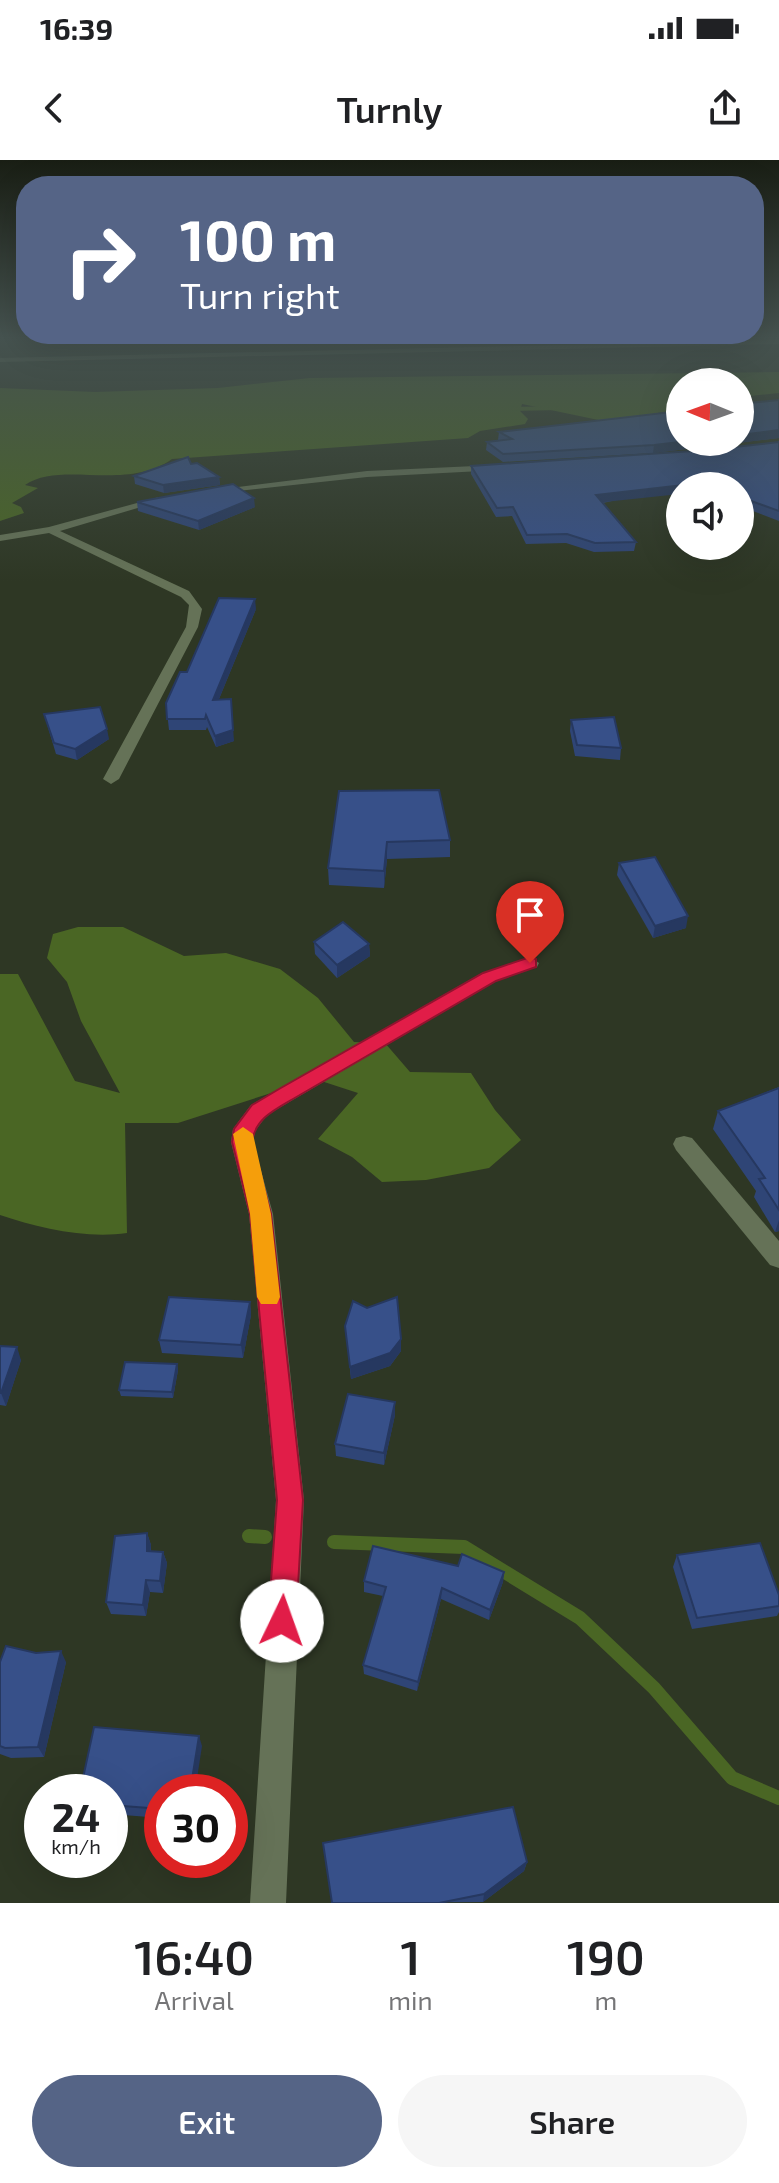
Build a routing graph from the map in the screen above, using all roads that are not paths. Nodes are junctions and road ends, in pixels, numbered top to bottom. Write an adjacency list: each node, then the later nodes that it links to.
1 (512, 468): 2 (street)
2 (196, 493)
3 (170, 498): 4 (street)
4 (50, 530): 5 (street); 6 (street)
5 (0, 538)
6 (111, 779)
7 (530, 963): 10 (street)
8 (684, 1144): 9 (street)
9 (779, 1258)
10 (268, 1903)

